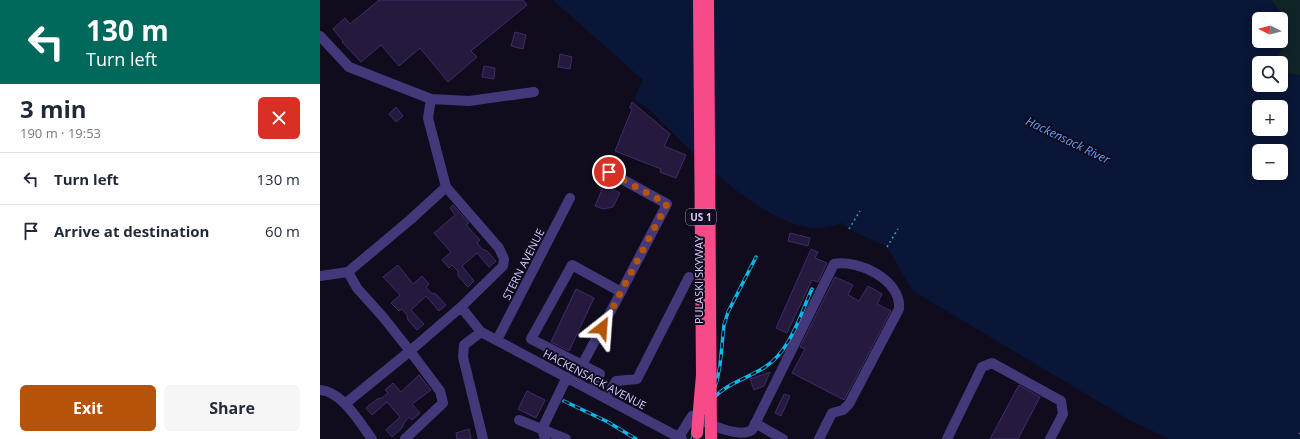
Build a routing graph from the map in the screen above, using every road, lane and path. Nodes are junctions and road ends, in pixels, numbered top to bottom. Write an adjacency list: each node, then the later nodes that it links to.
1 (699, 0): 29 (highway, PULASKI SKYWAY / US 1, bridge)
2 (708, 0): 36 (highway, PULASKI SKYWAY / US 1, bridge)
3 (320, 36): 5 (street)
4 (534, 92): 5 (street)
5 (431, 99): 7 (street)
6 (609, 172): 16 (street)
7 (446, 187): 13 (street); 17 (street)
8 (570, 198): 19 (street, STERN AVENUE)
9 (860, 211): 10 (path)
10 (849, 229)
11 (898, 229): 12 (path)
12 (887, 247)
13 (348, 272): 14 (street); 20 (street)
14 (320, 276)
15 (690, 277): 25 (street)
16 (621, 292): 21 (street); 21 (street)
17 (461, 307): 18 (street); 20 (street)
18 (481, 332): 19 (street, HACKENSACK AVENUE); 34 (street)
19 (497, 340): 22 (street, HACKENSACK AVENUE)
20 (410, 351): 26 (street); 33 (street)
21 (582, 365): 24 (street)
22 (567, 377): 24 (street, HACKENSACK AVENUE); 30 (street)
23 (320, 390): 26 (street)
24 (592, 390): 25 (street, HACKENSACK AVENUE)
25 (606, 398): 31 (street, HACKENSACK AVENUE)
26 (346, 404): 32 (street)
27 (519, 420): 30 (street)
28 (756, 423): 31 (street); 37 (street); 38 (street)
29 (697, 433)
30 (544, 434): 35 (street)
31 (681, 438)
32 (372, 439)
33 (405, 439)
34 (483, 439)
35 (566, 439)
36 (711, 439)
37 (783, 439)
38 (819, 439)
39 (947, 439): 40 (street)
40 (1050, 439)

